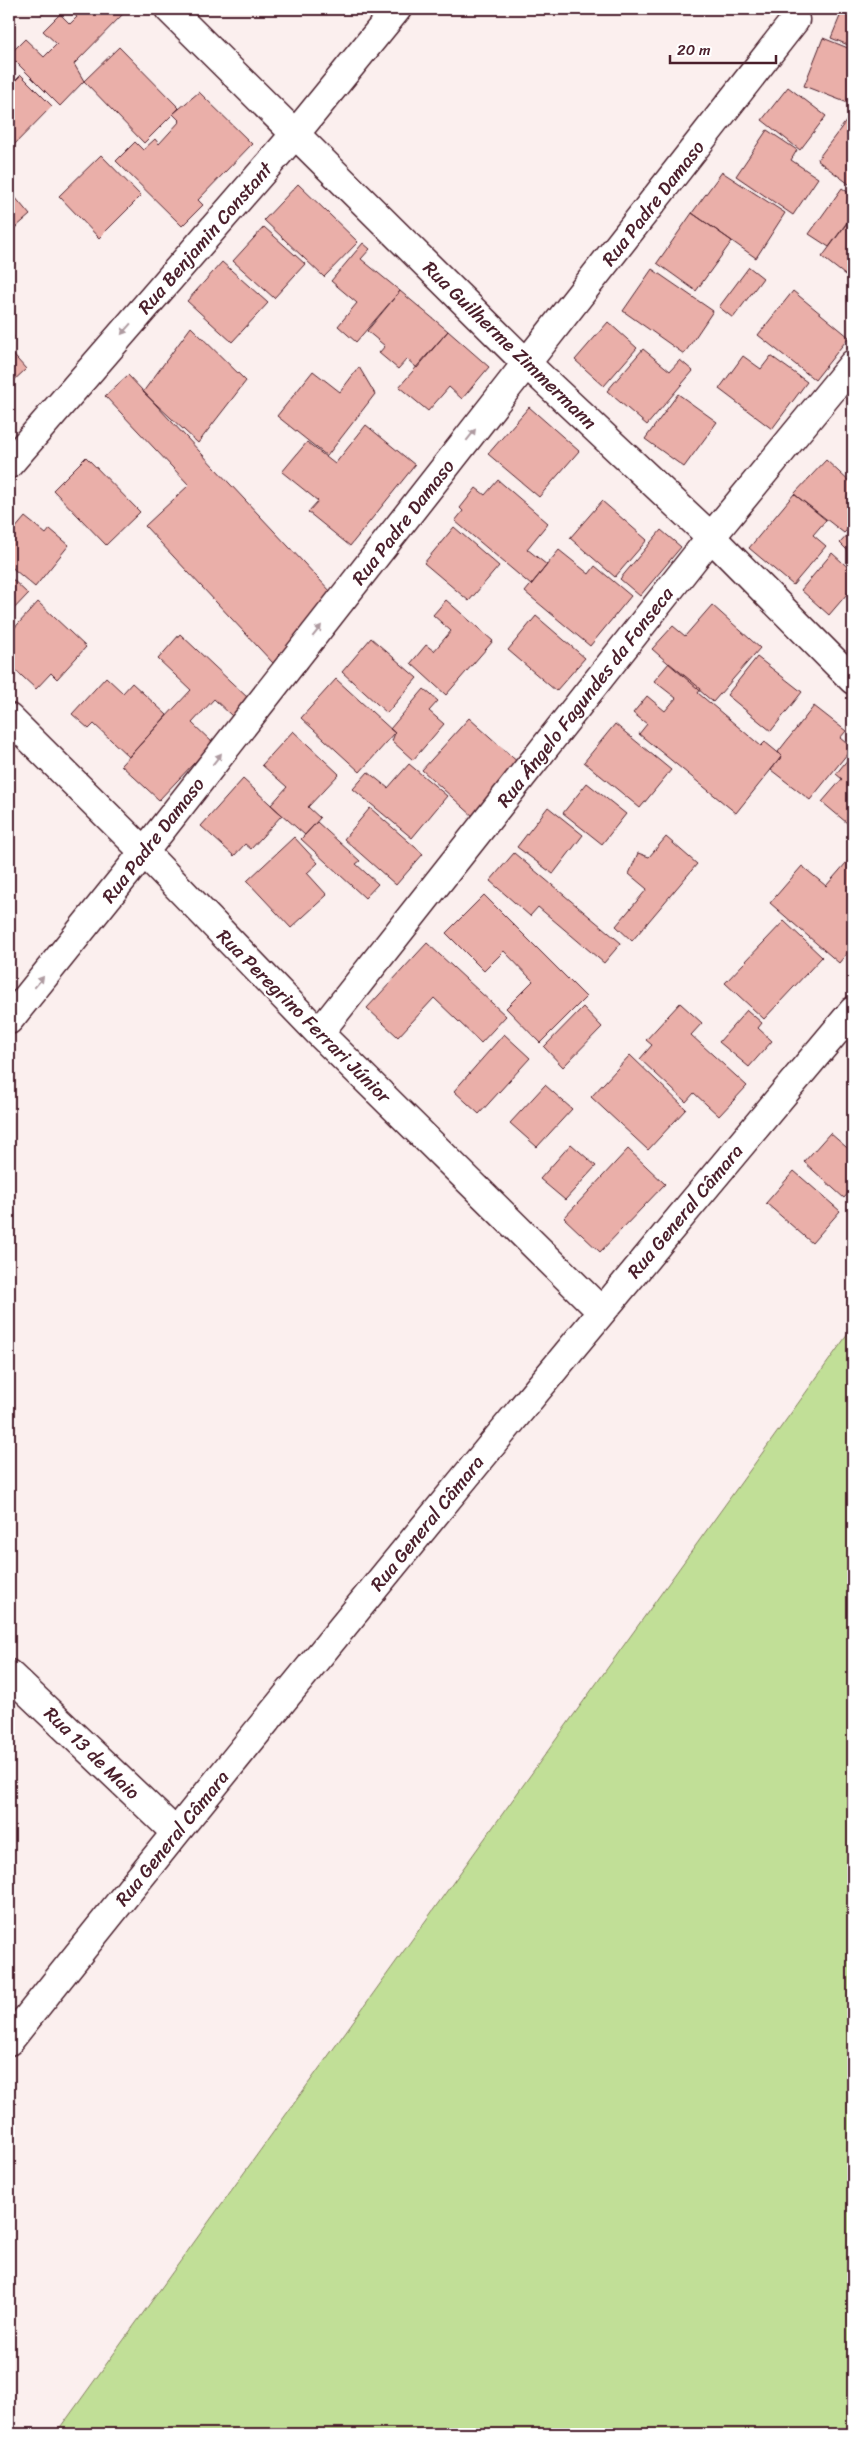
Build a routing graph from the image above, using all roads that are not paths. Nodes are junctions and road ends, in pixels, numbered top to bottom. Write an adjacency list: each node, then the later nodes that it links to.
1 (169, 9): 4 (street, Rua Guilherme Zimmermann)
2 (397, 9): 4 (street, Rua Benjamin Constant)
3 (795, 20): 5 (street, Rua Padre Damaso)
4 (296, 133): 5 (street, Rua Guilherme Zimmermann); 7 (street, Rua Benjamin Constant, one-way to 7)
5 (527, 364): 8 (street, Rua Guilherme Zimmermann); 11 (street, Rua Padre Damaso, one-way to 5)
6 (853, 364): 8 (street, Rua Ângelo Fagundes da Fonseca)
7 (9, 464)
8 (711, 537): 9 (street, Rua Guilherme Zimmermann); 14 (street, Rua Ângelo Fagundes da Fonseca)
9 (853, 680)
10 (9, 718): 11 (street, Rua Peregrino Ferrari Júnior)
11 (144, 852): 13 (street, Rua Padre Damaso, one-way to 11); 14 (street, Rua Peregrino Ferrari Júnior)
12 (853, 1012): 15 (street, Rua General Câmara)
13 (9, 1020)
14 (319, 1034): 15 (street, Rua Peregrino Ferrari Júnior)
15 (601, 1310): 17 (street, Rua General Câmara)
16 (9, 1674): 17 (street, Rua 13 de Maio)
17 (175, 1832): 18 (street, Rua General Câmara)
18 (9, 2042)

